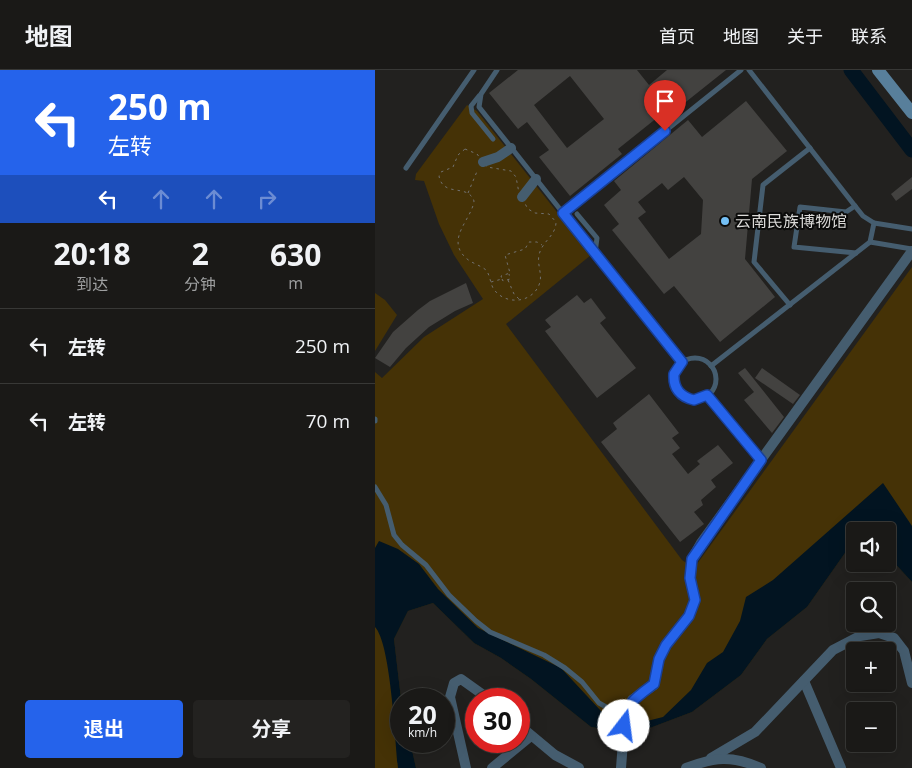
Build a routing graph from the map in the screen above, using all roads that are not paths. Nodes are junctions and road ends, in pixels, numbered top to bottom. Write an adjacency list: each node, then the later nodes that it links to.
1 (474, 70): 12 (lane)
2 (497, 70): 6 (lane)
3 (749, 70): 10 (lane)
4 (877, 70): 7 (main road)
5 (739, 71): 16 (lane)
6 (481, 94): 8 (lane); 9 (lane)
7 (912, 113)
8 (493, 139)
9 (511, 148): 11 (street); 13 (lane)
10 (810, 148): 15 (lane); 24 (lane)
11 (483, 162)
12 (406, 168)
13 (536, 179): 14 (street); 16 (lane)
14 (522, 197)
15 (855, 206): 18 (lane); 23 (lane)
16 (563, 213): 22 (lane)
17 (577, 214): 22 (lane)
18 (874, 223): 19 (lane); 20 (lane)
19 (912, 229)
20 (870, 242): 21 (lane); 23 (lane)
21 (912, 250): 28 (street)
22 (595, 253): 25 (lane)
23 (857, 253): 24 (lane)
24 (790, 305): 26 (lane)
25 (682, 362): 26 (lane); 27 (lane)
26 (711, 366): 27 (lane)
27 (707, 395): 28 (lane)
28 (761, 460): 33 (street)
29 (375, 487): 33 (lane)
30 (803, 681): 31 (street); 35 (street); 42 (street)
31 (912, 683)
32 (474, 688): 36 (street)
33 (626, 713): 39 (street)
34 (531, 736): 37 (street); 38 (street)
35 (711, 758): 40 (street); 41 (street)
36 (466, 768)
37 (492, 768)
38 (579, 768)
39 (621, 768)
40 (686, 768)
41 (761, 768)
42 (841, 768)

